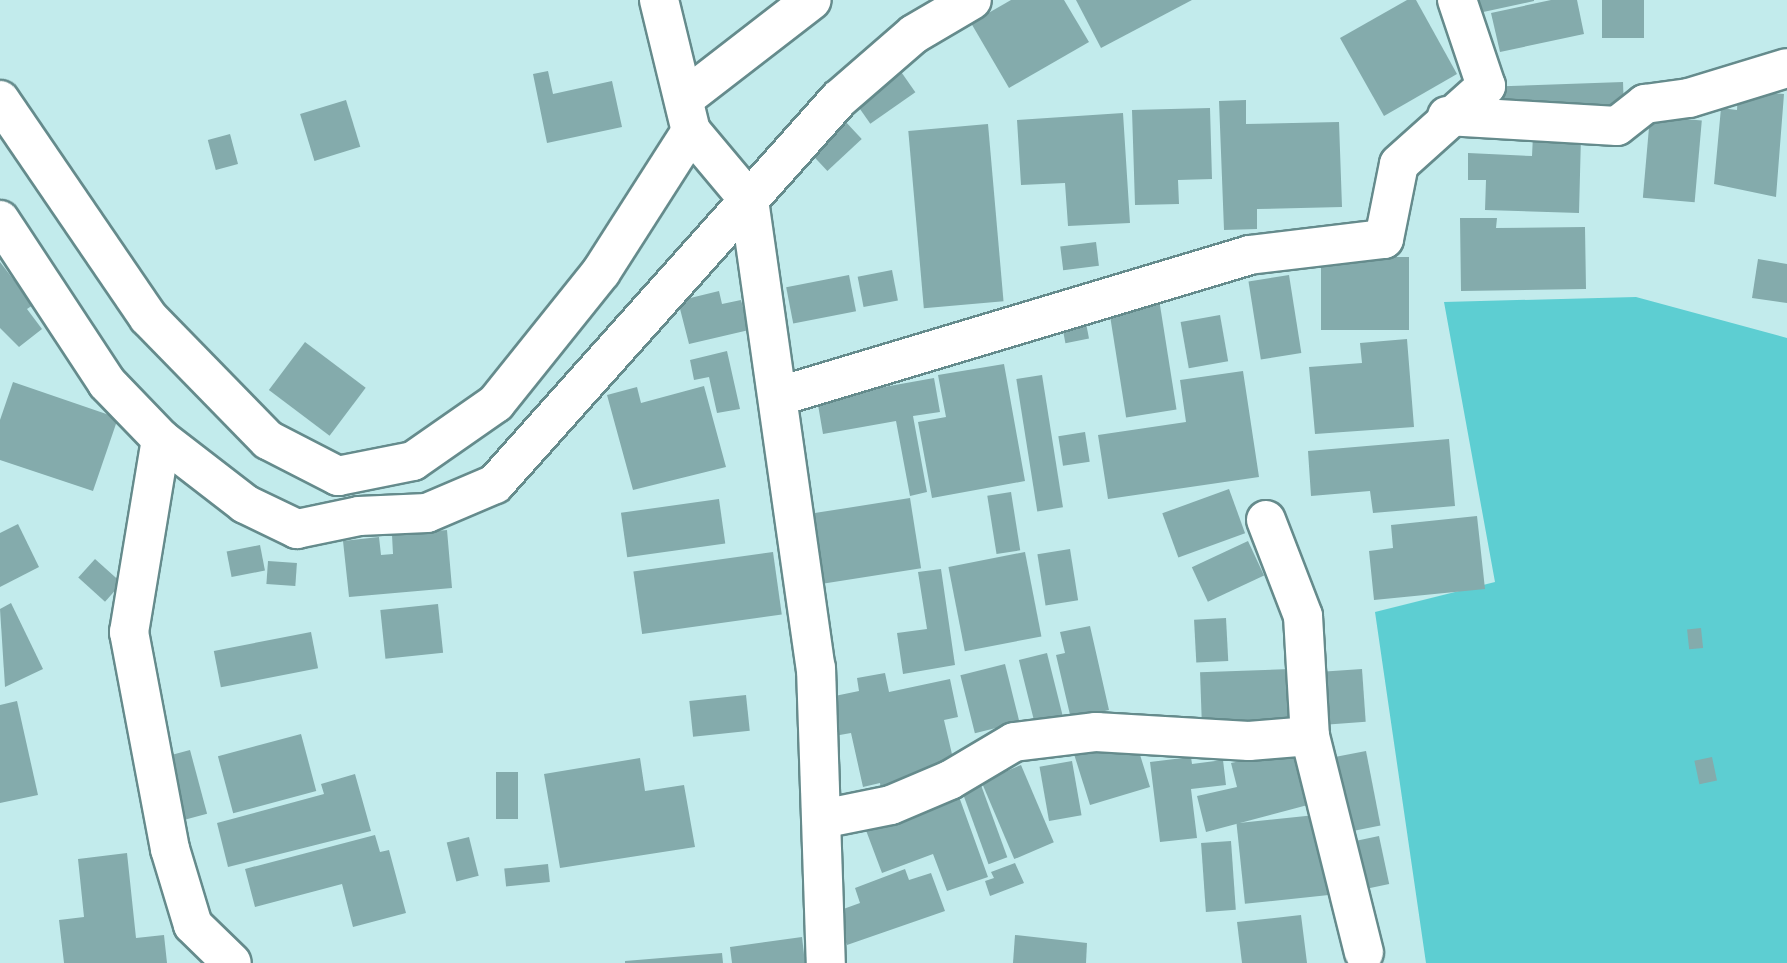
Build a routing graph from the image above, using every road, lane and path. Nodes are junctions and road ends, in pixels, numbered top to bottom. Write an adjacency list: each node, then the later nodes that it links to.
1 (659, 0): 8 (street)
2 (812, 0): 8 (street)
3 (972, 0): 9 (street)
4 (1457, 0): 7 (street)
5 (1787, 68): 7 (street)
6 (0, 100): 8 (street)
7 (1447, 116): 11 (street)
8 (694, 126): 9 (street)
9 (741, 190): 11 (street); 12 (street)
10 (0, 220): 12 (street)
11 (780, 396): 15 (street)
12 (161, 439): 17 (street)
13 (1266, 520): 14 (street)
14 (1310, 736): 15 (street); 16 (street)
15 (822, 819): 18 (street)
16 (1364, 952)
17 (232, 963)
18 (826, 963)

